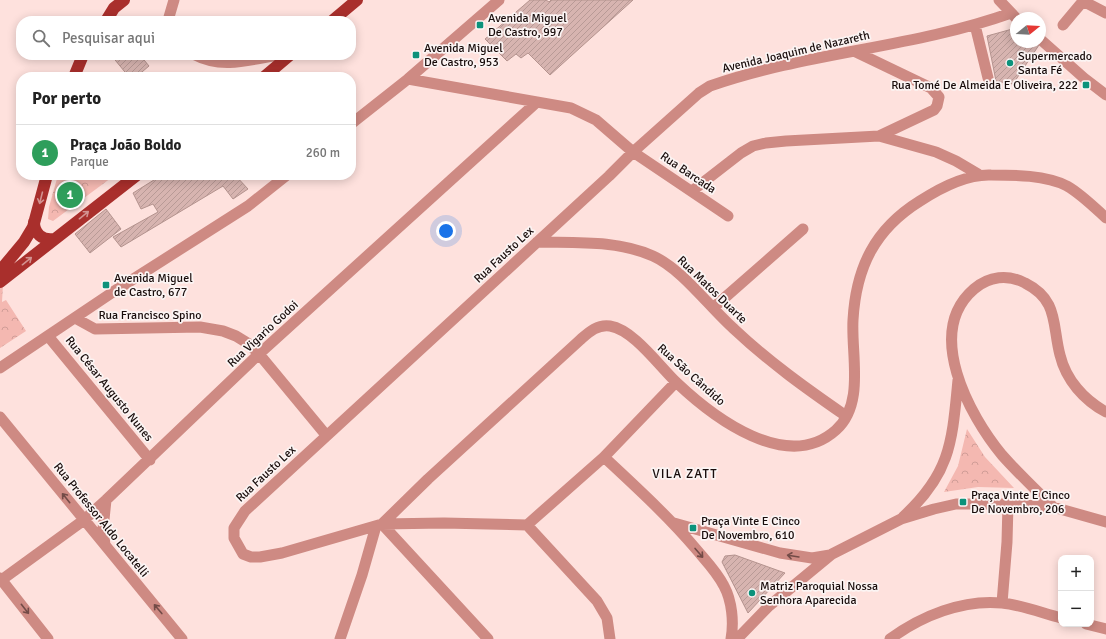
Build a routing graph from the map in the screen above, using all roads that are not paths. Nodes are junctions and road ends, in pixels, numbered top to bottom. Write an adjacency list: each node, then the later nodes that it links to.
1 (124, 0): 9 (main road)
2 (174, 0): 10 (street)
3 (357, 0): 11 (main road)
4 (499, 0): 24 (street)
5 (999, 0): 7 (street)
6 (1084, 0): 8 (street); 14 (street)
7 (1010, 12)
8 (1106, 13)
9 (109, 16)
10 (171, 16)
11 (338, 16)
12 (1010, 17): 13 (street, Avenida Joaquim de Nazareth)
13 (975, 25): 16 (street, Avenida Joaquim de Nazareth); 23 (street)
14 (1063, 25)
15 (1046, 44): 25 (street)
16 (856, 52): 28 (street); 29 (street, Avenida Joaquim de Nazareth)
17 (81, 60): 21 (main road)
18 (204, 60): 19 (street)
19 (249, 60)
20 (284, 60): 22 (main road)
21 (76, 72)
22 (270, 72)
23 (988, 78)
24 (408, 79): 26 (street); 27 (street)
25 (1106, 95)
26 (537, 102): 29 (street); 46 (street, Rua Vigario Godoi)
27 (356, 120)
28 (879, 136): 30 (street); 34 (street)
29 (633, 152): 34 (street, Rua Barcada); 40 (street, Rua Fausto Lex)
30 (978, 174): 36 (street, Rua São Cândido); 51 (street, Rua São Cândido)
31 (46, 180): 37 (main road, one-way to 37)
32 (131, 180): 39 (main road, one-way to 32)
33 (281, 180): 44 (street)
34 (692, 191): 35 (street, Rua Barcada)
35 (728, 216)
36 (1106, 218)
37 (34, 222): 39 (main road); 41 (main road)
38 (803, 229): 43 (street)
39 (54, 239): 42 (main road, one-way to 39)
40 (537, 242): 43 (street, Rua Matos Duarte); 53 (street, Rua Fausto Lex)
41 (1, 268)
42 (0, 282)
43 (712, 308): 51 (street, Rua Matos Duarte)
44 (75, 318): 45 (street); 46 (street, Rua Francisco Spino)
45 (48, 336): 47 (street); 55 (street, Rua César Augusto Nunes)
46 (259, 354): 53 (street, Rua Francisco Spino); 55 (street, Rua Vigario Godoi)
47 (0, 368)
48 (958, 379): 50 (street); 58 (street); 59 (street)
49 (676, 382): 51 (street, Rua São Cândido); 54 (street); 64 (street, Rua São Cândido)
50 (1106, 412)
51 (846, 416)
52 (1, 419): 60 (street, Rua Professor Aldo Locatelli, one-way to 52)
53 (326, 435): 64 (street, Rua Fausto Lex)
54 (604, 457): 62 (street); 63 (street)
55 (150, 460): 56 (street, Rua Vigario Godoi)
56 (106, 500): 60 (street, Rua Vigario Godoi); 65 (street)
57 (1008, 504): 58 (street); 59 (street); 68 (street)
58 (1053, 507): 61 (street)
59 (901, 519): 66 (street)
60 (84, 520): 65 (street, Rua Professor Aldo Locatelli); 67 (street, Rua Vigario Godoi)
61 (1106, 522)
62 (674, 523): 66 (street, one-way to 62); 77 (street, one-way to 77)
63 (527, 524): 64 (street, Rua Fausto Lex); 76 (street)
64 (379, 525): 74 (street); 75 (street)
65 (105, 545): 73 (street, Rua Professor Aldo Locatelli, one-way to 65)
66 (832, 554): 78 (street)
67 (1, 580): 72 (street, one-way to 72)
68 (1002, 603): 69 (street); 79 (street)
69 (1058, 617)
70 (1094, 626): 71 (street)
71 (1106, 629)
72 (48, 639)
73 (182, 639)
74 (340, 639)
75 (488, 639)
76 (607, 639)
77 (731, 639)
78 (737, 639)
79 (890, 639)

